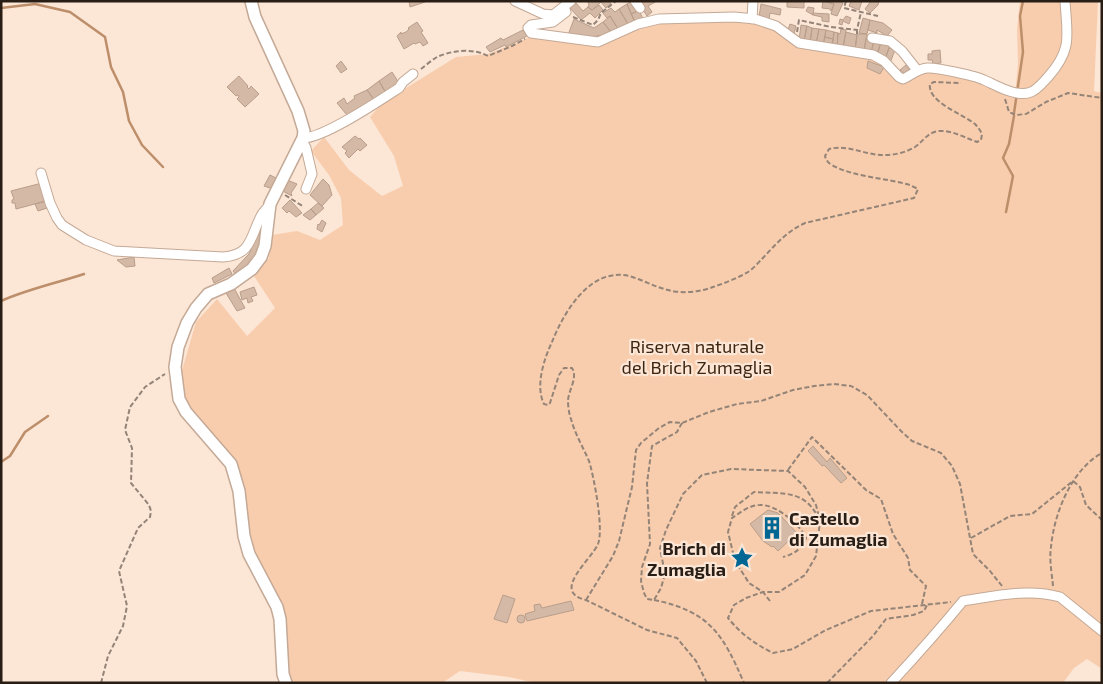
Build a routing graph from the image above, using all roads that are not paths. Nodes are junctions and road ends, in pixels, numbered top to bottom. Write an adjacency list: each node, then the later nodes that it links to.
1 (251, 1): 10 (street)
2 (516, 1): 5 (street)
3 (753, 1): 6 (street)
4 (1065, 1): 8 (street)
5 (567, 7): 6 (street)
6 (752, 19): 8 (street)
7 (872, 38): 8 (street)
8 (917, 70)
9 (413, 74): 10 (street)
10 (302, 139): 12 (street); 13 (street)
11 (42, 173): 13 (street)
12 (306, 189)
13 (271, 204): 15 (street)
14 (1102, 630): 16 (street)
15 (286, 683)
16 (891, 683)

